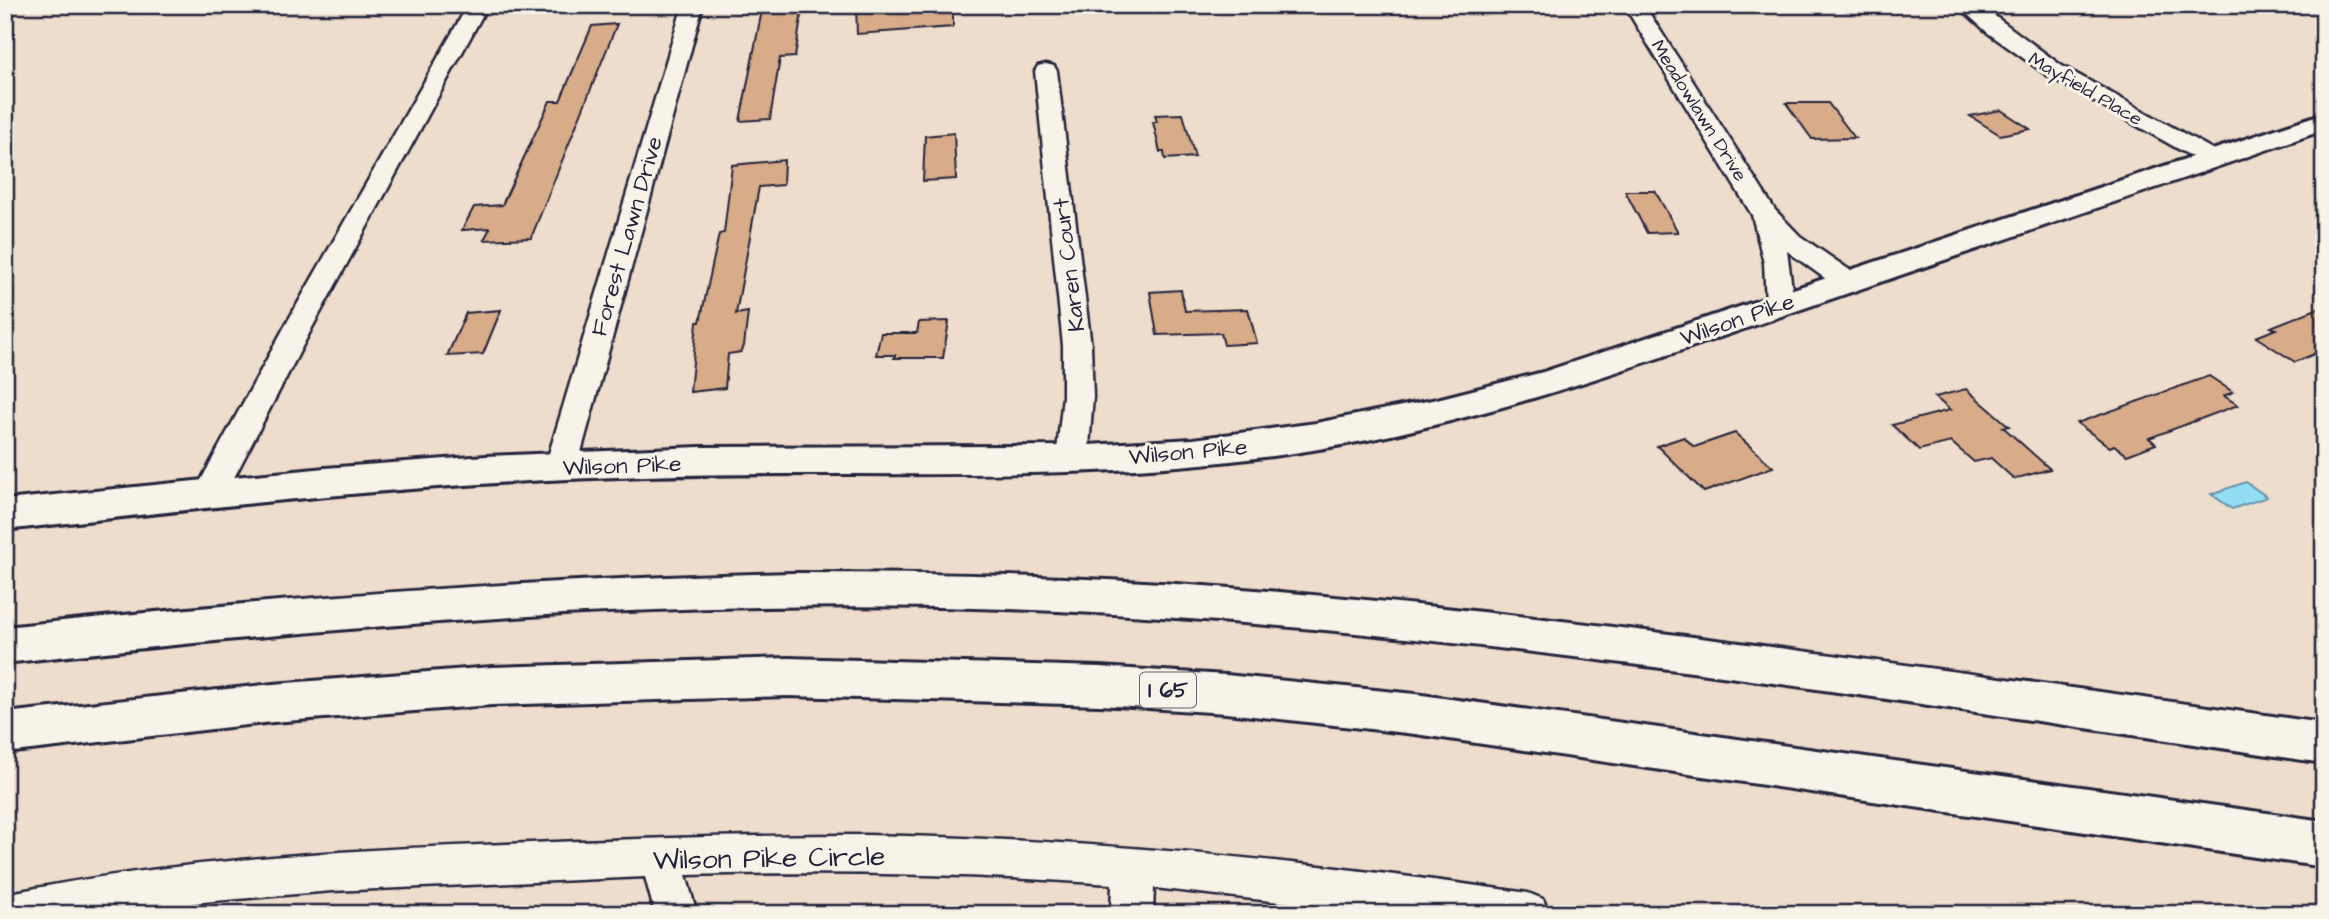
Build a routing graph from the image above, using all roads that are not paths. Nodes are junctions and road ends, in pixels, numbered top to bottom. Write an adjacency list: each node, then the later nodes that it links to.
1 (478, 5): 13 (street)
2 (693, 5): 12 (street, Forest Lawn Drive)
3 (1634, 5): 8 (street, Meadowlawn Drive)
4 (1967, 5): 7 (street, Mayfield Place)
5 (1046, 71): 11 (street, Karen Court)
6 (2324, 121): 7 (main road, Wilson Pike)
7 (2213, 159): 9 (main road, Wilson Pike)
8 (1765, 215): 9 (street, Meadowlawn Drive); 10 (street, Meadowlawn Drive)
9 (1847, 281): 10 (main road, Wilson Pike)
10 (1780, 303): 11 (main road, Wilson Pike)
11 (1072, 460): 12 (main road, Wilson Pike)
12 (561, 467): 13 (main road, Wilson Pike)
13 (210, 493): 14 (main road, Wilson Pike)
14 (5, 515)
15 (5, 645): 17 (main road)
16 (5, 733): 18 (main road, I 65)
17 (2324, 743)
18 (2324, 844)
19 (660, 857): 20 (street, Wilson Pike Circle); 21 (street, Wilson Pike Circle); 22 (street)
20 (1133, 866): 23 (street); 24 (street, Wilson Pike Circle)
21 (10, 914)
22 (676, 914)
23 (1132, 914)
24 (1528, 914)

